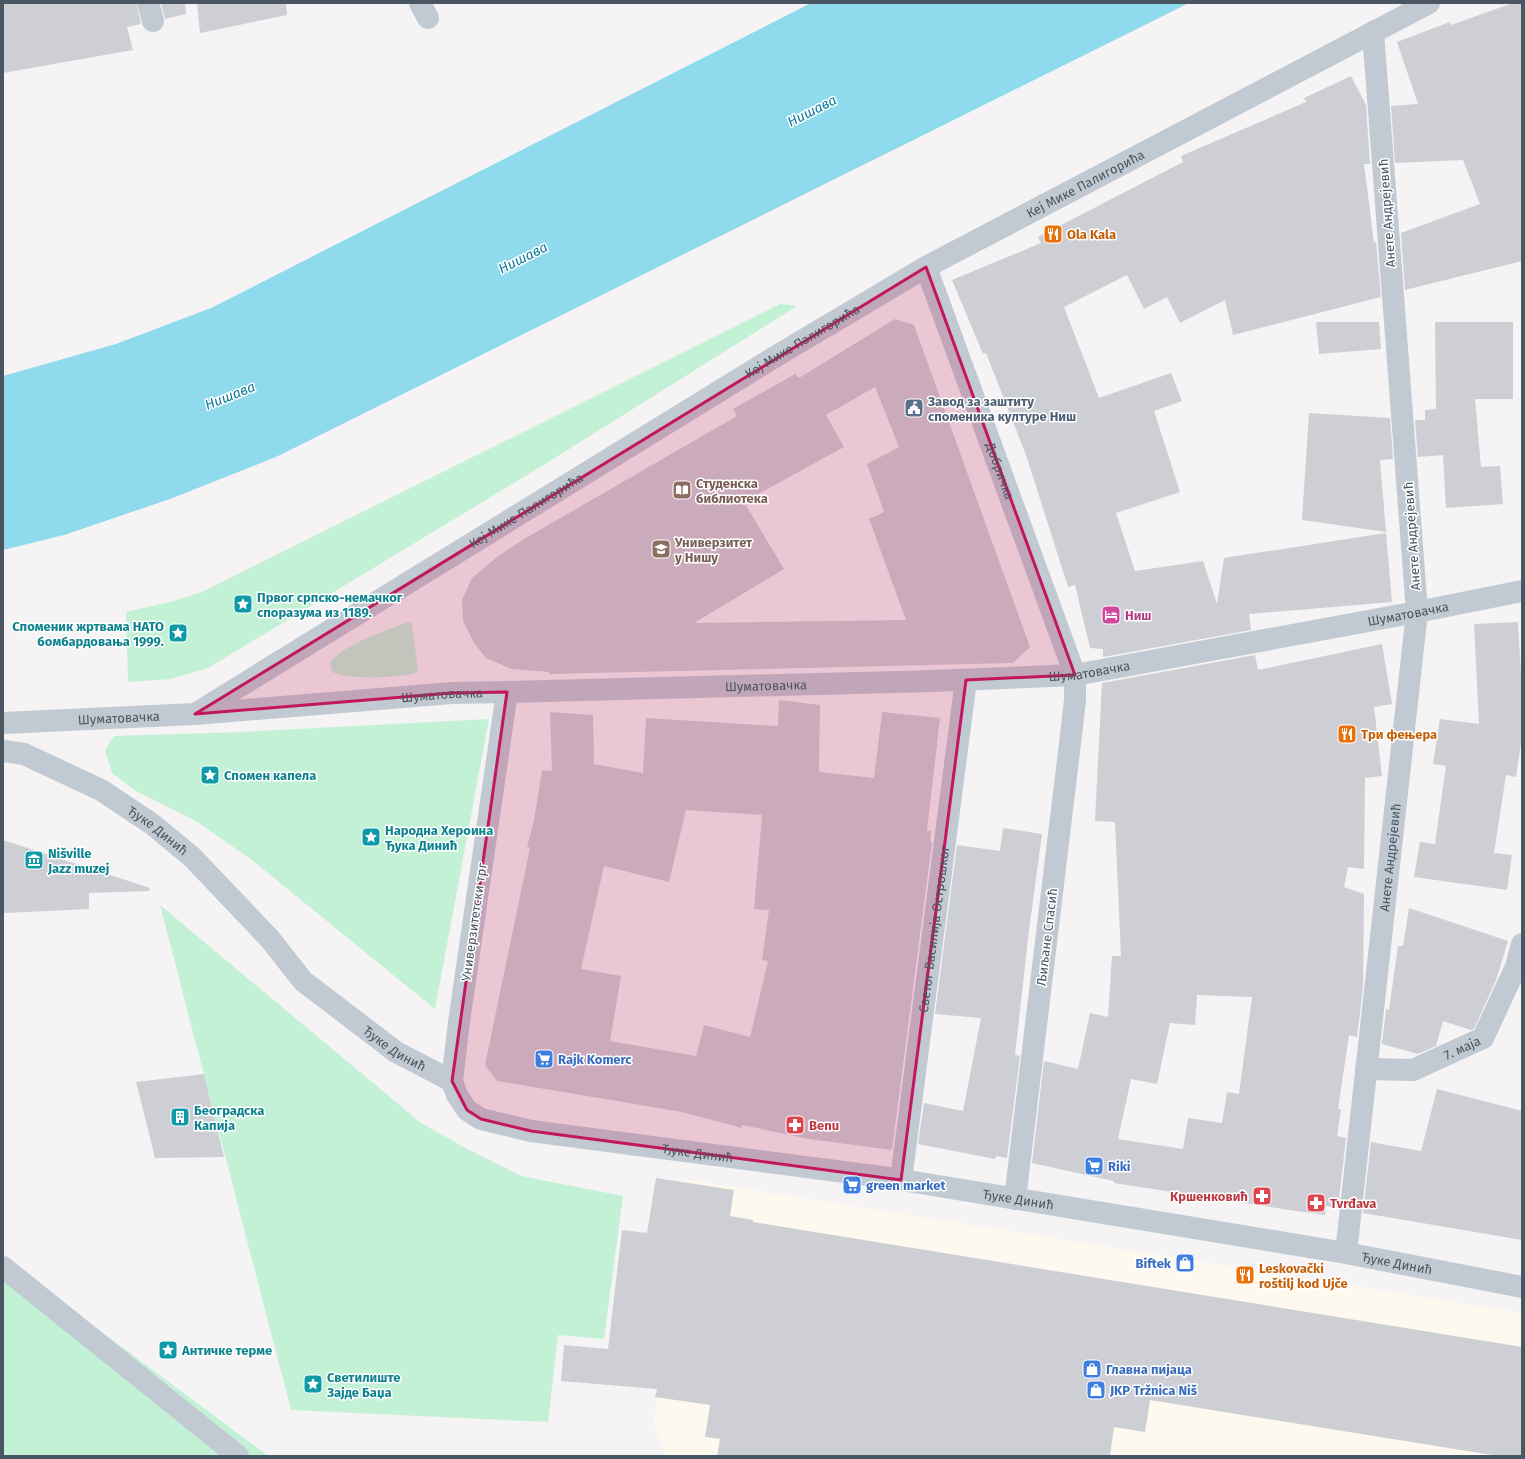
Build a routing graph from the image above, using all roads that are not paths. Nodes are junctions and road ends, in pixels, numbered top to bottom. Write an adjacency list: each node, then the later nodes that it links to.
1 (1429, 3): 2 (street, Кеј Мике Палигорића)
2 (1373, 32): 3 (street, Кеј Мике Палигорића); 5 (street, Анете Андрејевић)
3 (926, 266): 6 (street, Добричка); 9 (street, Кеј Мике Палигорића)
4 (1522, 591): 5 (street, Шуматовачка)
5 (1417, 612): 6 (street, Шуматовачка); 13 (street, Анете Андрејевић)
6 (1075, 675): 7 (street, Шуматовачка); 16 (street, Љиљане Спасић)
7 (966, 680): 8 (street, Шуматовачка); 15 (street, Светог Василија Острошког)
8 (507, 692): 9 (street, Шуматовачка); 14 (street, Универзитетски трг)
9 (195, 714): 10 (street, Шуматовачка)
10 (3, 723)
11 (3, 751): 14 (street, Ђуке Динић)
12 (1522, 944): 13 (street, 7. маја)
13 (1366, 1070): 17 (street, Анете Андрејевић)
14 (452, 1081): 15 (street, Ђуке Динић)
15 (901, 1180): 16 (street, Ђуке Динић)
16 (1015, 1199): 17 (street, Ђуке Динић)
17 (1346, 1253): 19 (street, Ђуке Динић)
18 (3, 1267): 20 (street)
19 (1522, 1287)
20 (238, 1456)

